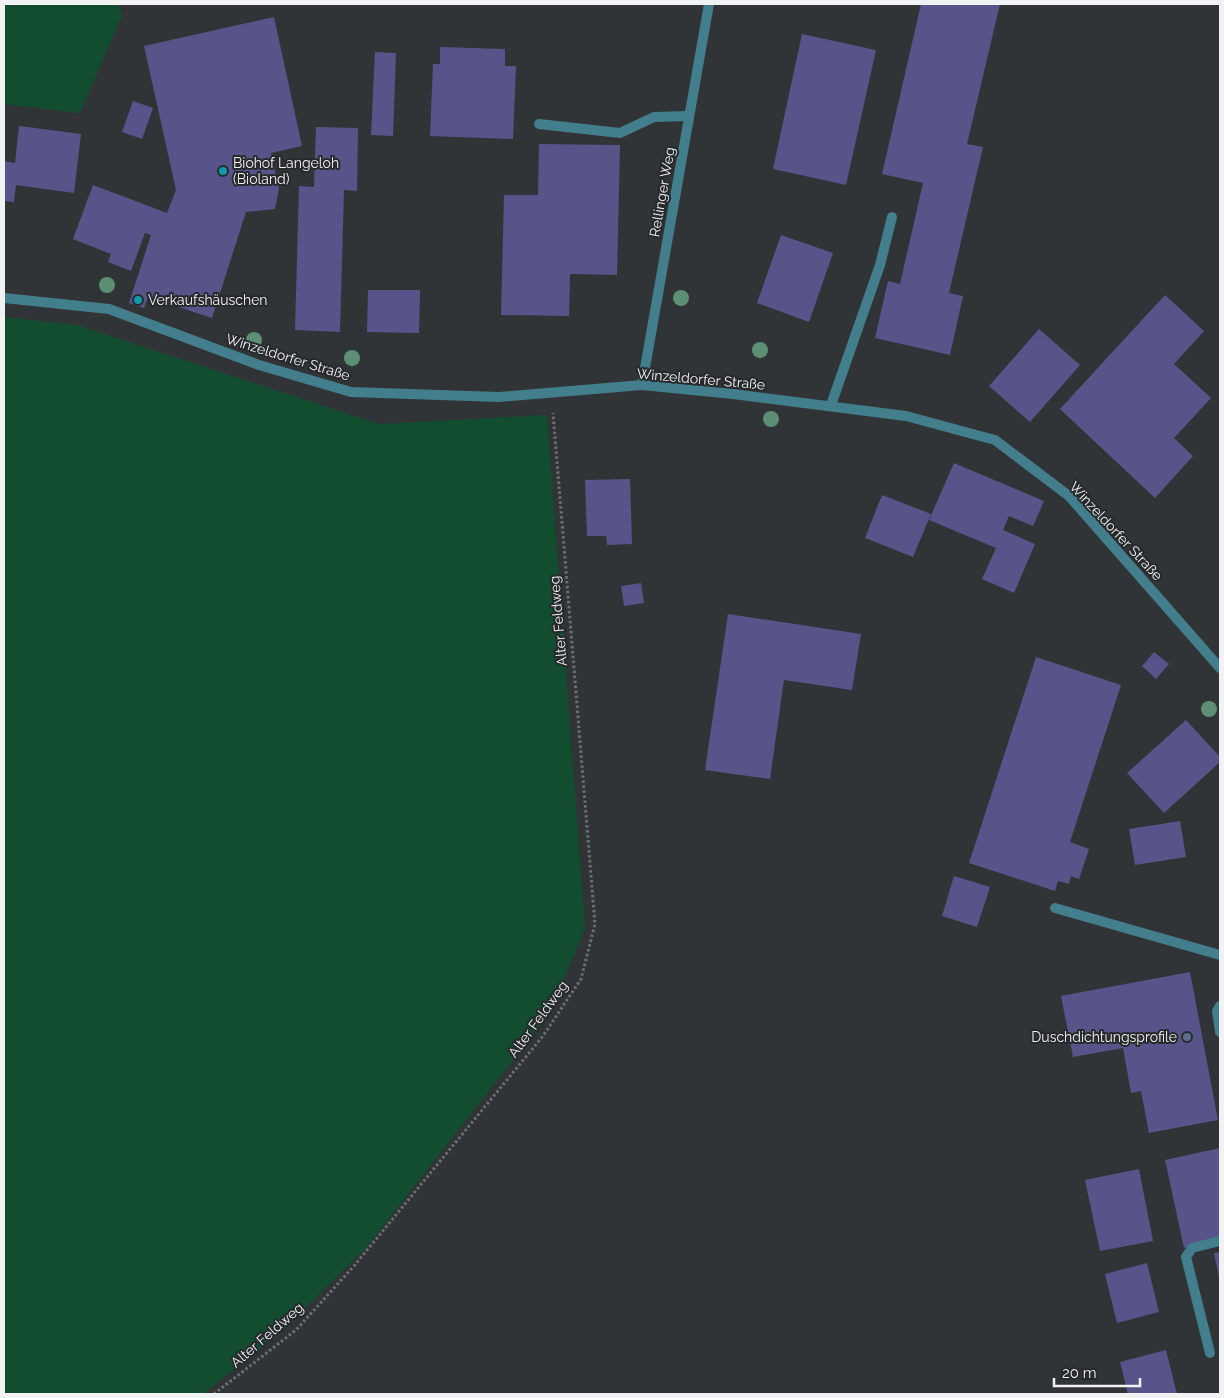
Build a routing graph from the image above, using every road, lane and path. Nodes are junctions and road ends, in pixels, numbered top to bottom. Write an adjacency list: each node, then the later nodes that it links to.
1 (709, 4): 2 (street, Rellinger Weg)
2 (689, 116): 3 (street); 6 (street, Rellinger Weg)
3 (539, 124)
4 (892, 217): 8 (street)
5 (4, 298): 7 (street, Winzeldorfer Straße)
6 (642, 386): 7 (street, Winzeldorfer Straße); 8 (street, Winzeldorfer Straße)
7 (551, 392): 16 (path, Alter Feldweg)
8 (831, 406): 9 (street, Winzeldorfer Straße)
9 (1220, 668)
10 (1055, 908): 11 (street)
11 (1220, 955)
12 (1220, 1006): 13 (street)
13 (1220, 1032)
14 (1220, 1241): 15 (street)
15 (1210, 1353)
16 (214, 1394)

